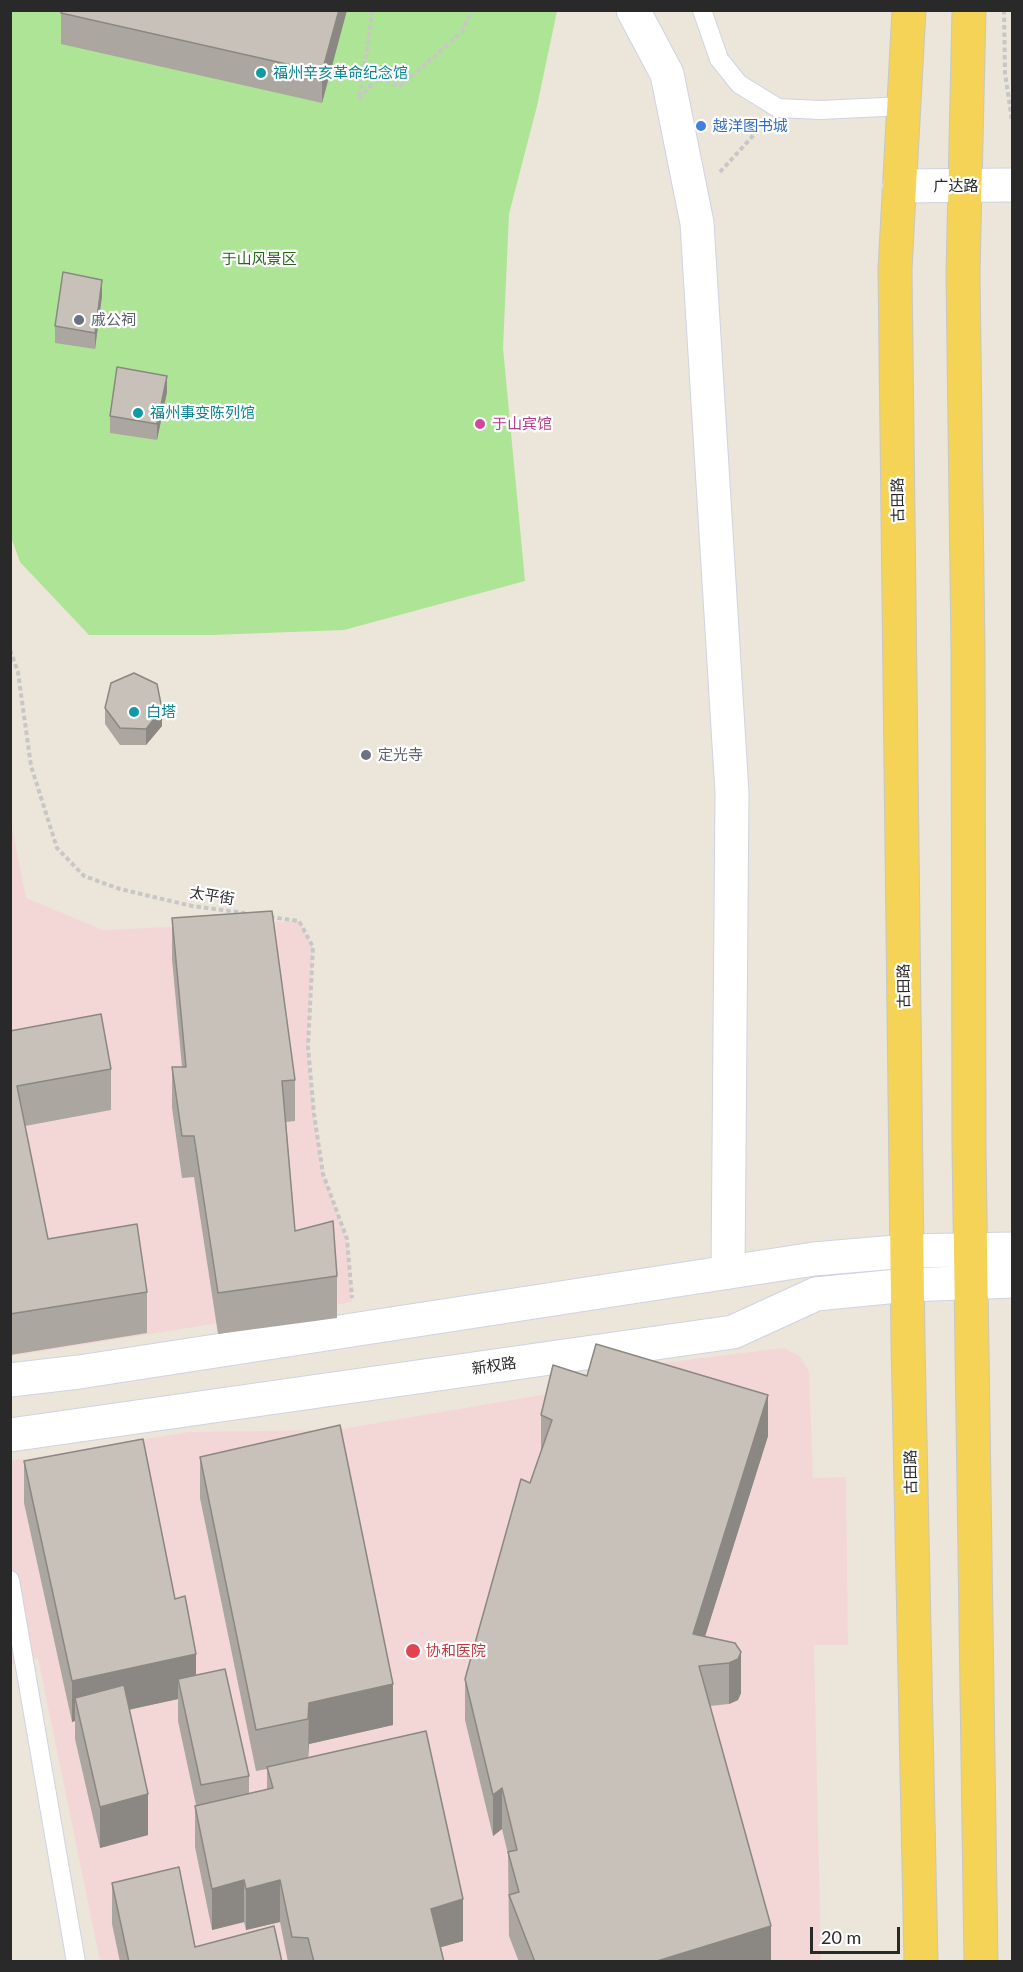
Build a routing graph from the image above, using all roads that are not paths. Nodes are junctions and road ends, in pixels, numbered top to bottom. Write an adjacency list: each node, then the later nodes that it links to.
1 (633, 10): 12 (street)
2 (702, 10): 5 (lane)
3 (909, 10): 5 (main road, 古田路)
4 (969, 10): 8 (main road)
5 (904, 106): 7 (main road, 古田路)
6 (1012, 185): 8 (street, 广达路)
7 (899, 186): 8 (street, 广达路); 10 (main road, 古田路)
8 (965, 186): 11 (main road)
9 (1012, 1249): 11 (street)
10 (907, 1251): 11 (street); 12 (street); 14 (main road, 古田路)
11 (970, 1266): 13 (street); 14 (street, 新权路); 20 (main road)
12 (728, 1272): 15 (street)
13 (1012, 1281)
14 (908, 1285): 16 (street, 新权路); 19 (main road, 古田路)
15 (10, 1380)
16 (10, 1435)
17 (10, 1580): 18 (lane)
18 (76, 1962)
19 (921, 1962)
20 (981, 1962)

